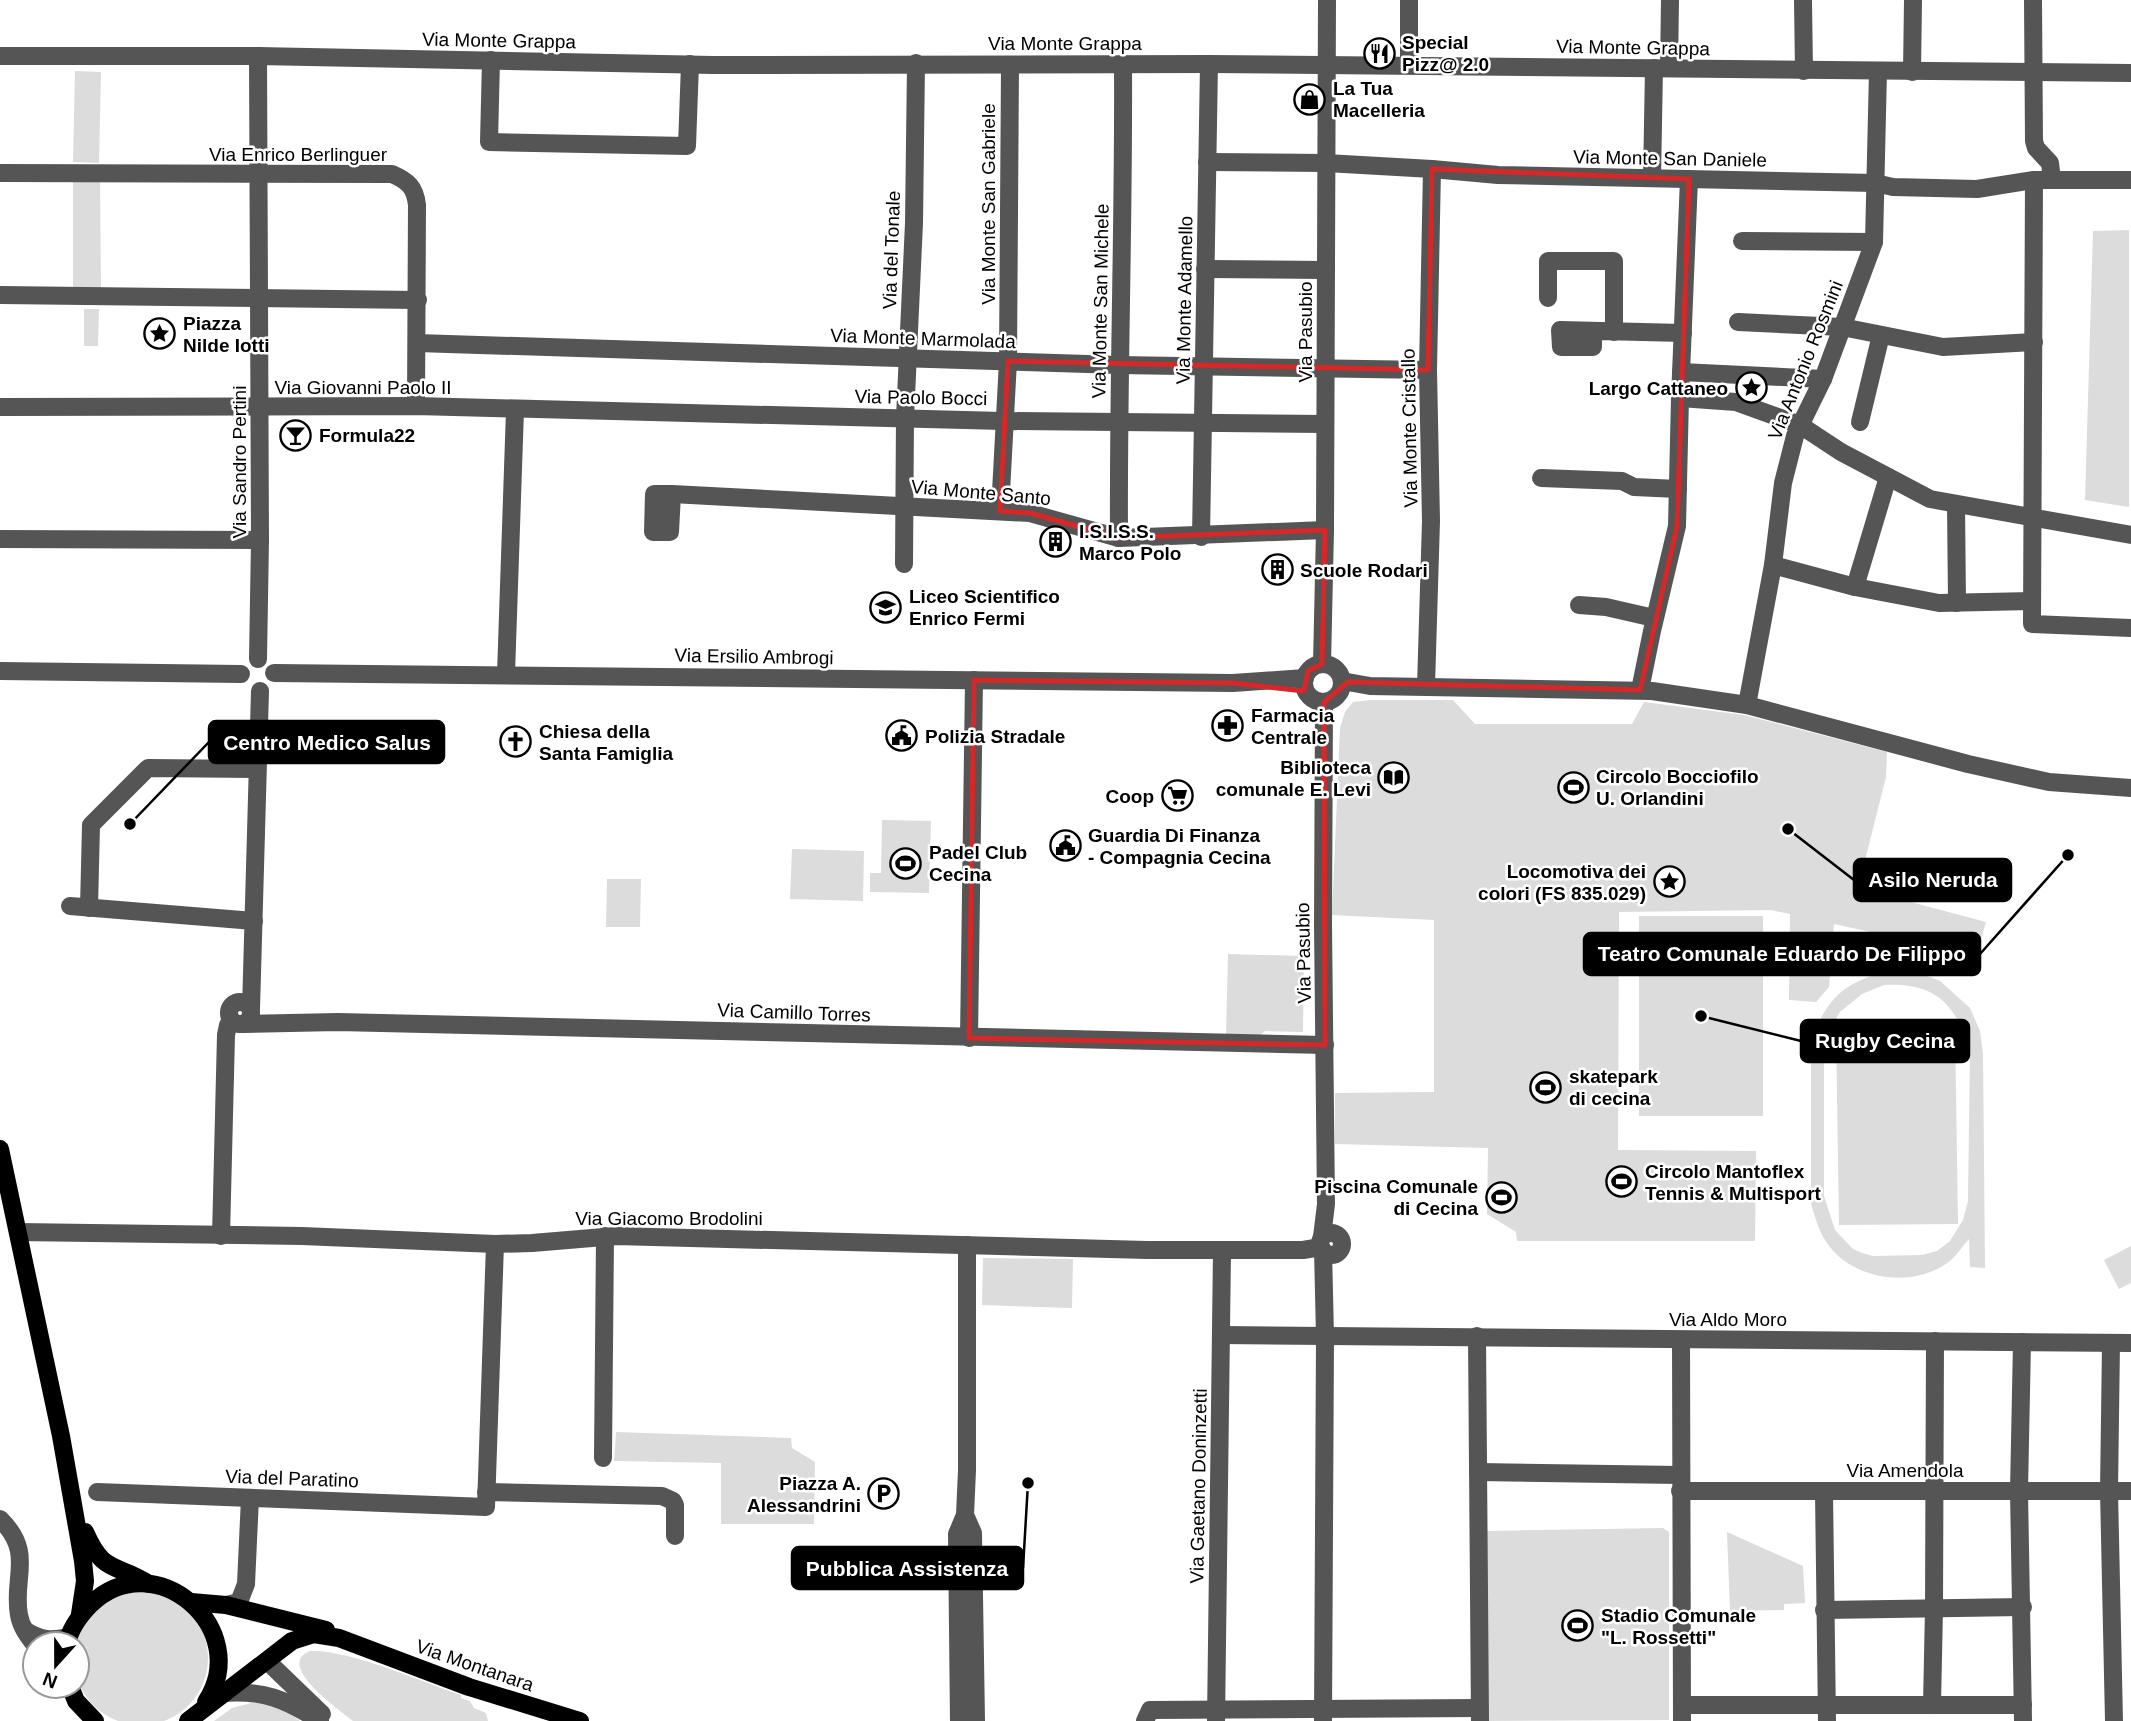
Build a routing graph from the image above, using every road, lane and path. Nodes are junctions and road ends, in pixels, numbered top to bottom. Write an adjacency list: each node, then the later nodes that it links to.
1 (1327, 0): 15 (street, Via Pasubio)
2 (1409, 0): 16 (street)
3 (1670, 0): 17 (street)
4 (1803, 0): 18 (street)
5 (1913, 0): 20 (street)
6 (2033, 0): 21 (street)
7 (0, 56): 8 (street, Via Monte Grappa)
8 (258, 56): 9 (street, Via Monte Grappa); 27 (street, Via Sandro Pertini)
9 (491, 60): 11 (street, Via Monte Grappa); 11 (street)
10 (916, 63): 11 (street, Via Monte Grappa); 14 (street, Via Monte Grappa); 49 (street, Via del Tonale)
11 (690, 64)
12 (1123, 64): 13 (street, Via Monte Grappa); 14 (street, Via Monte Grappa); 51 (street, Via Monte San Michele)
13 (1209, 64): 15 (street, Via Monte Grappa); 23 (street, Via Monte Adamello)
14 (1010, 65): 50 (street, Via Monte San Gabriele)
15 (1327, 65): 16 (street, Via Monte Grappa); 24 (street, Via Pasubio)
16 (1409, 65): 17 (street, Via Monte Grappa)
17 (1662, 68): 18 (street, Via Monte Grappa); 28 (street)
18 (1804, 71): 19 (street, Via Monte Grappa)
19 (1878, 71): 20 (street, Via Monte Grappa); 32 (street, Via Antonio Rosmini)
20 (1912, 72): 21 (street, Via Monte Grappa)
21 (2033, 72): 22 (street, Via Monte Grappa); 30 (street)
22 (2131, 73)
23 (1207, 162): 24 (street, Via Monte San Daniele); 35 (street, Via Monte Adamello)
24 (1326, 163): 25 (street, Via Monte San Daniele); 36 (street, Via Pasubio)
25 (1432, 169): 28 (street, Via Monte San Daniele); 54 (street, Via Monte Cristallo)
26 (0, 173): 27 (street, Via Enrico Berlinguer)
27 (258, 176): 38 (street, Via Sandro Pertini); 40 (street, Via Enrico Berlinguer)
28 (1652, 178): 29 (street, Via Monte San Daniele)
29 (1689, 179): 32 (street, Via Monte San Daniele); 45 (street)
30 (2043, 180): 31 (street, Via Monte San Daniele); 32 (street, Via Monte San Daniele); 47 (street)
31 (2131, 180)
32 (1875, 183): 34 (street, Via Antonio Rosmini)
33 (1742, 241): 34 (street)
34 (1874, 242): 42 (street, Via Antonio Rosmini)
35 (1205, 269): 36 (street); 52 (street, Via Monte Adamello)
36 (1326, 270): 53 (street, Via Pasubio)
37 (0, 295): 38 (street)
38 (259, 297): 40 (street); 59 (street, Via Sandro Pertini)
39 (1548, 298): 44 (street)
40 (418, 300): 48 (street, Via Enrico Berlinguer)
41 (1738, 322): 42 (street)
42 (1842, 327): 46 (street); 56 (street, Via Antonio Rosmini)
43 (1593, 331): 44 (street)
44 (1614, 332): 45 (street)
45 (1682, 333): 55 (street)
46 (1881, 335): 47 (street); 65 (street)
47 (2034, 342): 76 (street)
48 (417, 343): 49 (street, Via Monte Marmolada); 60 (street, Via Enrico Berlinguer)
49 (908, 358): 50 (street, Via Monte Marmolada); 62 (street, Via del Tonale)
50 (1008, 361): 51 (street, Via Monte Marmolada); 63 (street, Via Monte San Gabriele)
51 (1119, 366): 52 (street, Via Monte Marmolada); 64 (street, Via Monte San Michele)
52 (1203, 368): 53 (street, Via Monte Marmolada); 66 (street, Via Monte Adamello)
53 (1326, 368): 54 (street, Via Monte Marmolada); 67 (street, Via Pasubio)
54 (1428, 370): 100 (street, Via Monte Cristallo)
55 (1681, 372): 56 (street); 57 (street)
56 (1822, 379): 68 (street, Via Antonio Rosmini)
57 (1680, 398): 68 (street); 71 (street)
58 (0, 407): 59 (street, Via Giovanni Paolo II)
59 (260, 407): 60 (street, Via Giovanni Paolo II); 82 (street, Via Sandro Pertini)
60 (416, 407): 61 (street, Via Giovanni Paolo II)
61 (515, 410): 62 (street, Via Paolo Bocci); 96 (street)
62 (905, 418): 63 (street, Via Paolo Bocci); 74 (street, Via del Tonale)
63 (1003, 421): 64 (street, Via Paolo Bocci); 75 (street, Via Monte San Gabriele)
64 (1119, 422): 66 (street, Via Paolo Bocci); 80 (street, Via Monte San Michele)
65 (1860, 422)
66 (1203, 424): 67 (street, Via Paolo Bocci); 79 (street, Via Monte Adamello)
67 (1325, 424): 77 (street, Via Pasubio)
68 (1800, 425): 69 (street); 84 (street, Via Antonio Rosmini)
69 (1888, 477): 73 (street); 85 (street)
70 (1541, 478): 71 (street)
71 (1678, 489): 89 (street)
72 (672, 494): 74 (street, Via Monte Santo)
73 (1956, 504): 76 (street); 87 (street)
74 (905, 507): 75 (street, Via Monte Santo); 83 (street, Via del Tonale)
75 (1000, 511): 80 (street, Via Monte Santo)
76 (2032, 516): 78 (street); 86 (street)
77 (1325, 530): 79 (street, Via Monte Santo); 92 (street, Via Pasubio)
78 (2131, 535)
79 (1201, 537): 80 (street, Via Monte Santo)
80 (1119, 538)
81 (0, 539): 82 (street)
82 (260, 540): 91 (street, Via Sandro Pertini)
83 (904, 564)
84 (1773, 565): 85 (street); 104 (street, Via Antonio Rosmini)
85 (1855, 587): 87 (street)
86 (2032, 601): 87 (street); 90 (street)
87 (1958, 603)
88 (1578, 606): 89 (street)
89 (1654, 618): 101 (street)
90 (2131, 628)
91 (258, 659): 94 (street); 95 (street)
92 (1322, 664): 98 (street); 99 (street)
93 (0, 671): 95 (street)
94 (274, 673): 96 (street, Via Ersilio Ambrogi); 102 (street)
95 (242, 674): 102 (street)
96 (506, 674): 97 (street, Via Ersilio Ambrogi)
97 (974, 680): 99 (street, Via Ersilio Ambrogi); 111 (street)
98 (1342, 681): 100 (street); 103 (street)
99 (1305, 684): 103 (street)
100 (1426, 686): 101 (street)
101 (1640, 690): 104 (street)
102 (260, 691): 105 (street)
103 (1324, 702): 112 (street, Via Pasubio)
104 (1747, 705): 106 (street)
105 (257, 769): 108 (street); 109 (street)
106 (2131, 788)
107 (70, 906): 108 (street)
108 (89, 908): 109 (street)
109 (254, 921): 110 (street)
110 (245, 1016): 111 (street, Via Camillo Torres); 115 (street)
111 (968, 1038): 112 (street, Via Camillo Torres)
112 (1325, 1045): 118 (street, Via Pasubio)
113 (0, 1149): 114 (main road)
114 (18, 1232): 115 (street, Via Giacomo Brodolini); 138 (main road)
115 (220, 1236): 117 (street, Via Giacomo Brodolini)
116 (605, 1236): 117 (street, Via Giacomo Brodolini); 119 (street, Via Giacomo Brodolini); 129 (street)
117 (495, 1244): 140 (street)
118 (1329, 1244): 120 (street, Via Giacomo Brodolini); 122 (street, Via Pasubio)
119 (967, 1245): 120 (street, Via Giacomo Brodolini); 141 (street)
120 (1222, 1251): 121 (street, Via Gaetano Doninzetti)
121 (1221, 1335): 122 (street, Via Aldo Moro); 165 (street, Via Gaetano Doninzetti)
122 (1325, 1335): 123 (street, Via Aldo Moro); 163 (street, Via Pasubio)
123 (1477, 1336): 124 (street, Via Aldo Moro); 130 (street)
124 (1681, 1340): 125 (street, Via Aldo Moro); 131 (street)
125 (1935, 1342): 126 (street, Via Aldo Moro); 132 (street)
126 (2022, 1342): 127 (street, Via Aldo Moro); 133 (street)
127 (2110, 1343): 128 (street, Via Aldo Moro); 134 (street)
128 (2131, 1343)
129 (603, 1458)
130 (1478, 1472): 131 (street, Via Amendola); 164 (street)
131 (1680, 1483): 137 (street, Via Amendola); 160 (street)
132 (1934, 1491): 133 (street, Via Amendola); 137 (street, Via Amendola); 149 (street)
133 (2019, 1491): 134 (street, Via Amendola); 148 (street)
134 (2109, 1491): 135 (street, Via Amendola); 174 (street)
135 (2131, 1491)
136 (97, 1492): 139 (street, Via del Paratino)
137 (1824, 1492): 150 (street)
138 (71, 1496): 144 (main road); 151 (main road)
139 (250, 1498): 140 (street, Via del Paratino); 145 (street)
140 (486, 1499): 143 (street, Via del Paratino)
141 (965, 1515): 171 (street); 172 (street)
142 (0, 1519): 153 (street)
143 (675, 1536)
144 (149, 1584): 146 (main road); 151 (main road)
145 (246, 1584): 147 (street); 152 (street)
146 (191, 1602): 147 (main road); 166 (main road)
147 (226, 1605): 152 (main road)
148 (2023, 1607): 149 (street); 162 (street)
149 (1934, 1608): 150 (street); 159 (street)
150 (1825, 1610): 161 (street)
151 (80, 1615): 154 (main road)
152 (275, 1617): 155 (main road)
153 (27, 1630)
154 (73, 1630)
155 (357, 1645): 156 (main road); 170 (main road, Via Montanara)
156 (267, 1661): 157 (main road); 169 (street)
157 (222, 1693): 166 (main road); 168 (street)
158 (78, 1700): 167 (main road)
159 (1932, 1705): 161 (street); 162 (street)
160 (1682, 1713): 161 (street)
161 (1827, 1713)
162 (2023, 1713)
163 (1323, 1714): 164 (street); 165 (street)
164 (1479, 1715)
165 (1217, 1716): 173 (street)
166 (193, 1717)
167 (94, 1721)
168 (320, 1721)
169 (329, 1721)
170 (580, 1721)
171 (959, 1721)
172 (976, 1721)
173 (1145, 1721)
174 (2114, 1721)

